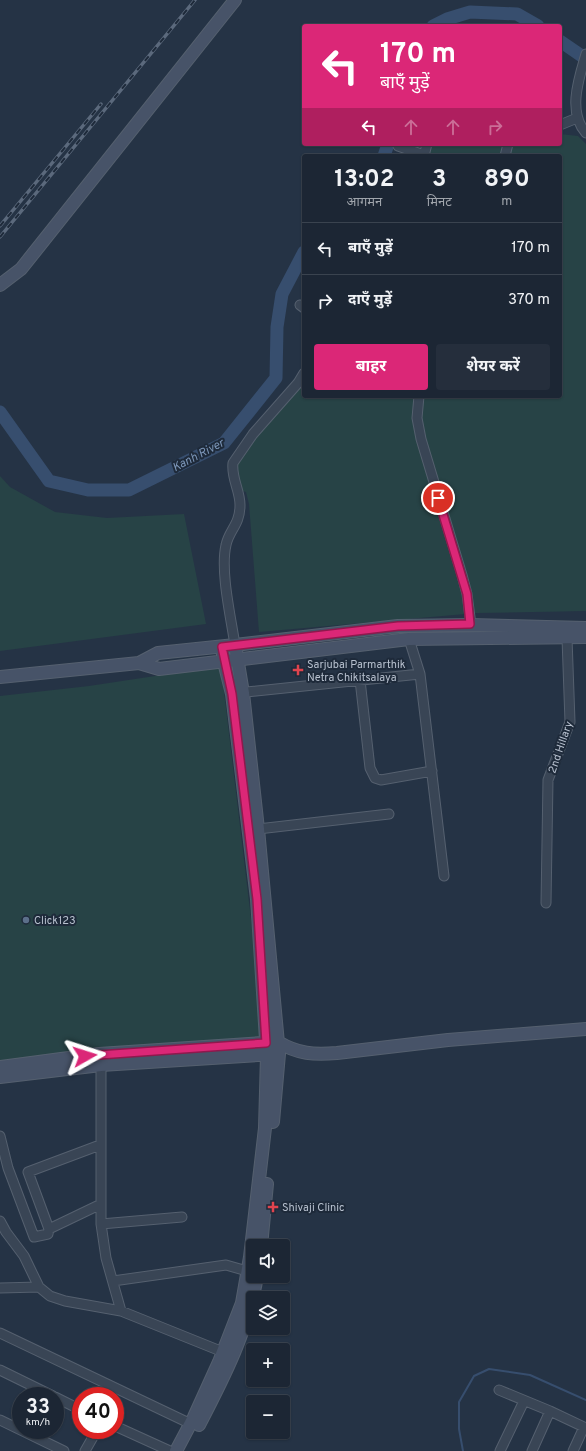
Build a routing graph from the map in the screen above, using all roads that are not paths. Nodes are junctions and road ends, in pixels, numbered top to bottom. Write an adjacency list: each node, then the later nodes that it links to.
1 (236, 0): 8 (street)
2 (586, 54): 3 (street)
3 (577, 118): 4 (street); 5 (street)
4 (562, 124)
5 (586, 133)
6 (398, 146): 7 (street)
7 (421, 154)
8 (0, 285)
9 (302, 376): 16 (street)
10 (419, 398): 11 (street)
11 (470, 624): 12 (street); 16 (street)
12 (586, 628)
13 (586, 637): 14 (street)
14 (567, 638): 15 (street); 31 (street, 2nd Hillary)
15 (409, 639): 18 (street); 22 (street)
16 (235, 646): 17 (street); 18 (street)
17 (222, 647): 19 (street); 20 (street)
18 (238, 660): 19 (street); 26 (street)
19 (224, 662): 21 (street); 26 (street)
20 (139, 663): 21 (street); 23 (street)
21 (159, 669): 25 (street)
22 (420, 674): 24 (street); 27 (street)
23 (0, 676)
24 (360, 680): 26 (street); 27 (street)
25 (0, 685)
26 (237, 693): 29 (street); 34 (street)
27 (432, 771): 30 (street)
28 (389, 814): 29 (street)
29 (258, 829): 33 (street)
30 (444, 876)
31 (546, 903)
32 (586, 1029): 33 (street)
33 (279, 1048): 34 (street); 46 (street)
34 (266, 1049): 35 (street); 36 (street); 45 (street)
35 (100, 1065): 37 (street); 39 (street)
36 (0, 1066)
37 (0, 1077)
38 (0, 1136): 44 (street)
39 (100, 1145): 40 (street); 44 (street)
40 (99, 1205): 43 (street); 44 (street)
41 (182, 1216): 43 (street)
42 (0, 1221): 51 (street)
43 (101, 1224): 48 (street)
44 (48, 1229)
45 (255, 1239)
46 (262, 1239)
47 (246, 1272): 48 (street)
48 (113, 1281): 52 (street)
49 (252, 1283): 53 (street)
50 (0, 1288): 51 (street)
51 (40, 1288): 52 (street)
52 (121, 1311): 55 (street)
53 (238, 1328): 55 (street); 72 (street)
54 (0, 1333): 58 (street)
55 (223, 1352): 64 (street)
56 (0, 1370): 57 (street)
57 (35, 1387)
58 (105, 1387)
59 (499, 1390): 61 (street)
60 (124, 1396): 64 (street)
61 (524, 1401): 62 (street); 73 (street)
62 (550, 1410): 65 (street); 74 (street)
63 (0, 1420): 68 (street)
64 (190, 1424): 71 (street)
65 (585, 1427): 75 (street)
66 (124, 1430): 70 (street)
67 (92, 1439): 69 (street)
68 (64, 1451)
69 (85, 1451)
70 (170, 1451)
71 (176, 1451)
72 (185, 1451)
73 (500, 1451)
74 (532, 1451)
75 (573, 1451)

